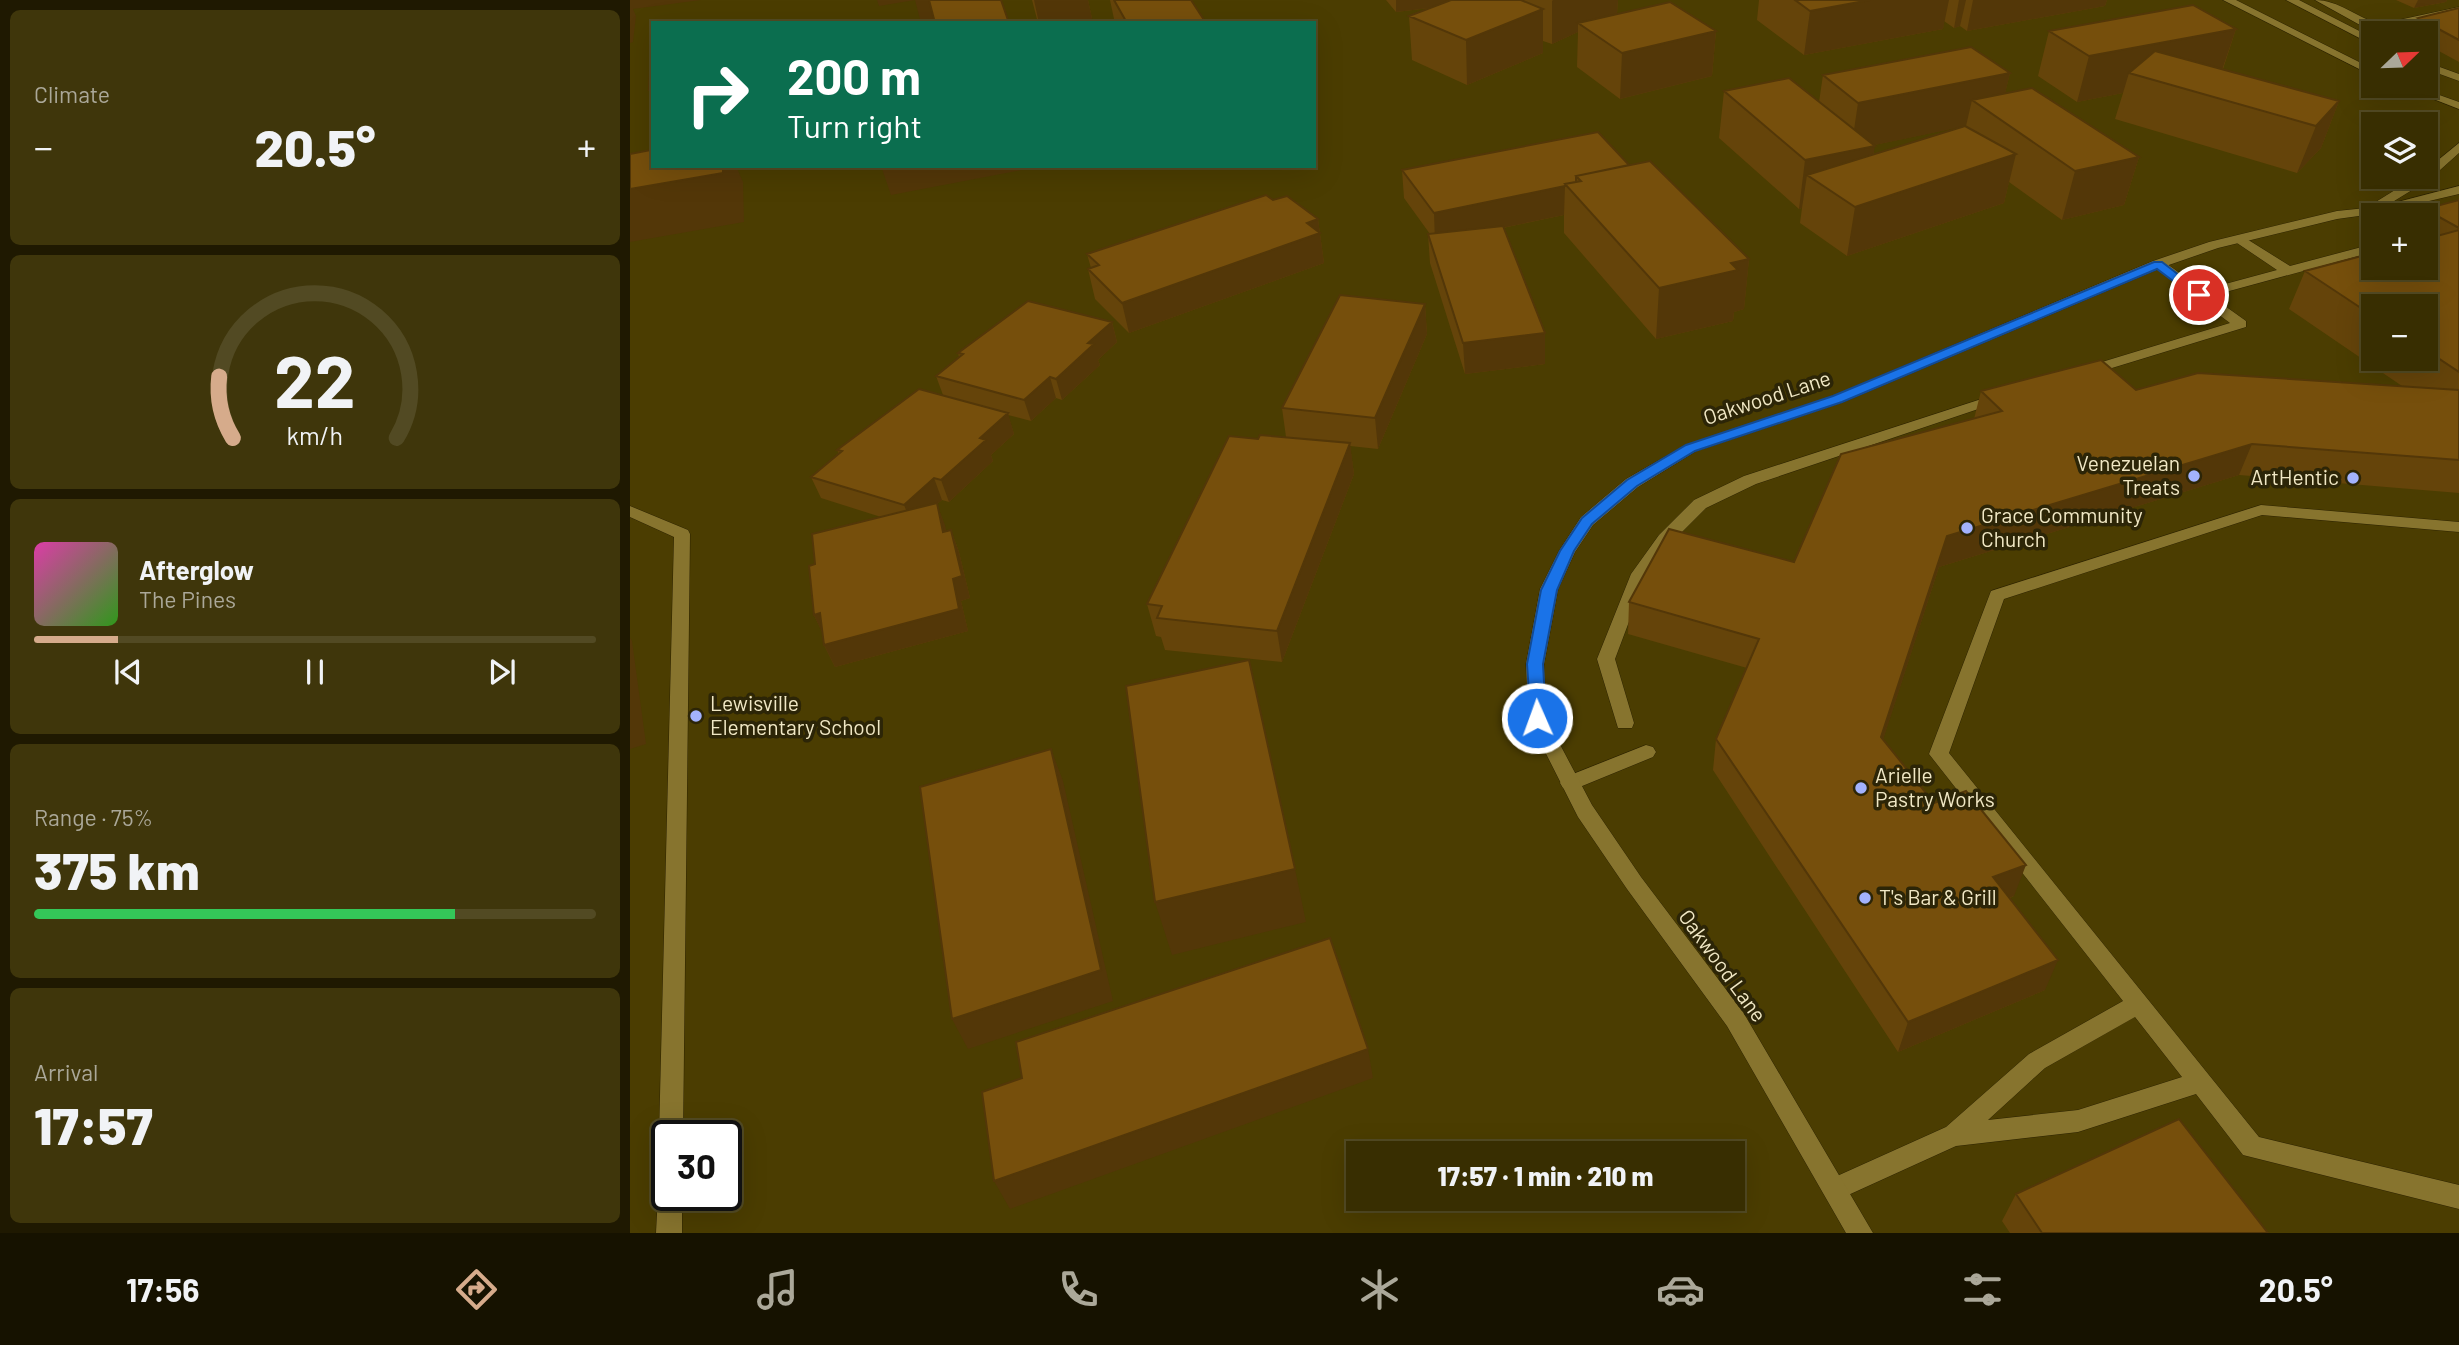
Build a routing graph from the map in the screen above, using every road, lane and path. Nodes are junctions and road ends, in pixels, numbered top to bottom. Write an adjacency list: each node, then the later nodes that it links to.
1 (2228, 0): 6 (street)
2 (2291, 0): 5 (street)
3 (2320, 0): 4 (street)
4 (2459, 10)
5 (2361, 36)
6 (2361, 67)
7 (2438, 70): 8 (street)
8 (2459, 78)
9 (2437, 98): 10 (street)
10 (2459, 106)
11 (2459, 147): 12 (street, Oakwood Lane)
12 (2438, 165)
13 (2404, 189): 15 (street, Oakwood Lane)
14 (2459, 190): 16 (street)
15 (2382, 203)
16 (2403, 203)
17 (2361, 212): 18 (street, Oakwood Lane)
18 (2242, 240): 20 (street, Oakwood Lane); 21 (street)
19 (2361, 251): 21 (street)
20 (2158, 264): 22 (street); 29 (street, Oakwood Lane)
21 (2288, 271): 22 (street)
22 (2199, 295): 23 (street)
23 (2071, 376)
24 (2019, 392): 27 (street)
25 (630, 511): 32 (street)
26 (2459, 527): 30 (street)
27 (1625, 723)
28 (1646, 752): 29 (street)
29 (1570, 783): 34 (street, Oakwood Lane)
30 (2138, 1004): 31 (street); 33 (street)
31 (2200, 1082): 33 (street); 35 (street)
32 (671, 1120)
33 (1954, 1135): 34 (street)
34 (1835, 1189): 38 (street, Oakwood Lane)
35 (2459, 1197)
36 (670, 1211): 37 (street)
37 (669, 1233)
38 (1860, 1233)

